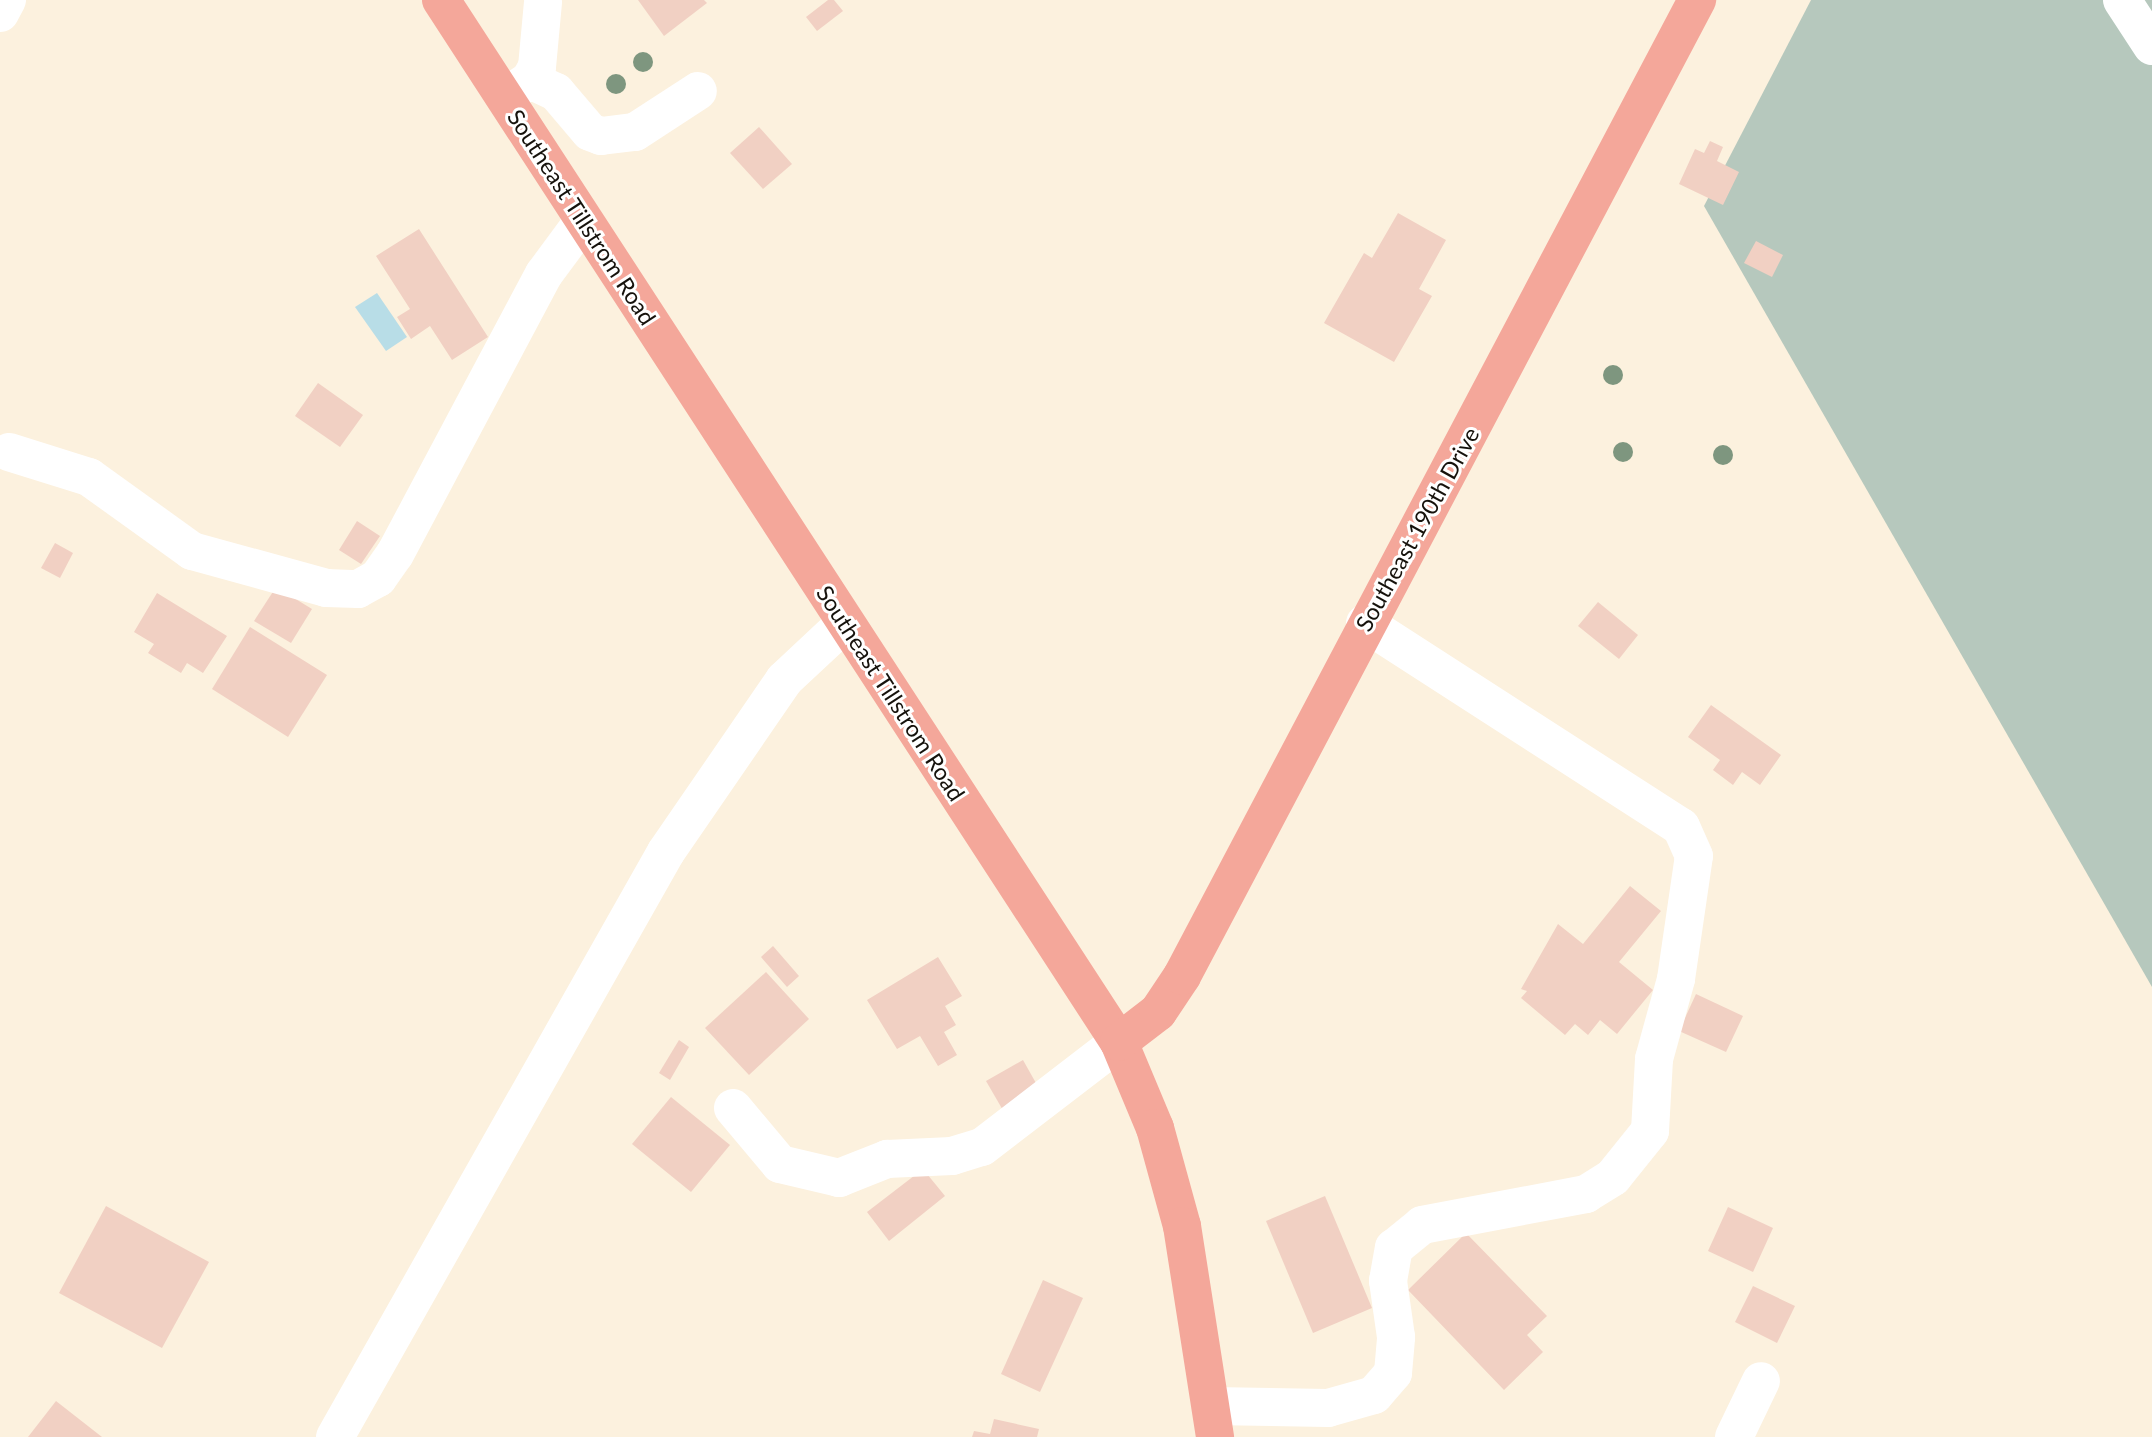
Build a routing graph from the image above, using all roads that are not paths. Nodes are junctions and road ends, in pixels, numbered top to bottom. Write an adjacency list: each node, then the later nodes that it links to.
1 (7, 0): 6 (street)
2 (441, 0): 8 (main road, Southeast Tillstrom Road)
3 (1697, 0): 13 (main road, Southeast 190th Drive)
4 (2122, 0): 7 (street)
5 (543, 2): 8 (street)
6 (0, 13)
7 (2152, 46)
8 (517, 88): 9 (street); 10 (main road, Southeast Tillstrom Road)
9 (698, 91)
10 (584, 220): 11 (street); 12 (main road, Southeast Tillstrom Road)
11 (9, 452)
12 (845, 623): 14 (main road, Southeast Tillstrom Road); 18 (street)
13 (1365, 623): 14 (main road, Southeast 190th Drive); 17 (street)
14 (1119, 1042): 15 (street); 17 (main road, Southeast Tillstrom Road)
15 (733, 1108)
16 (1761, 1381): 19 (street)
17 (1213, 1421)
18 (335, 1437)
19 (1734, 1437)

